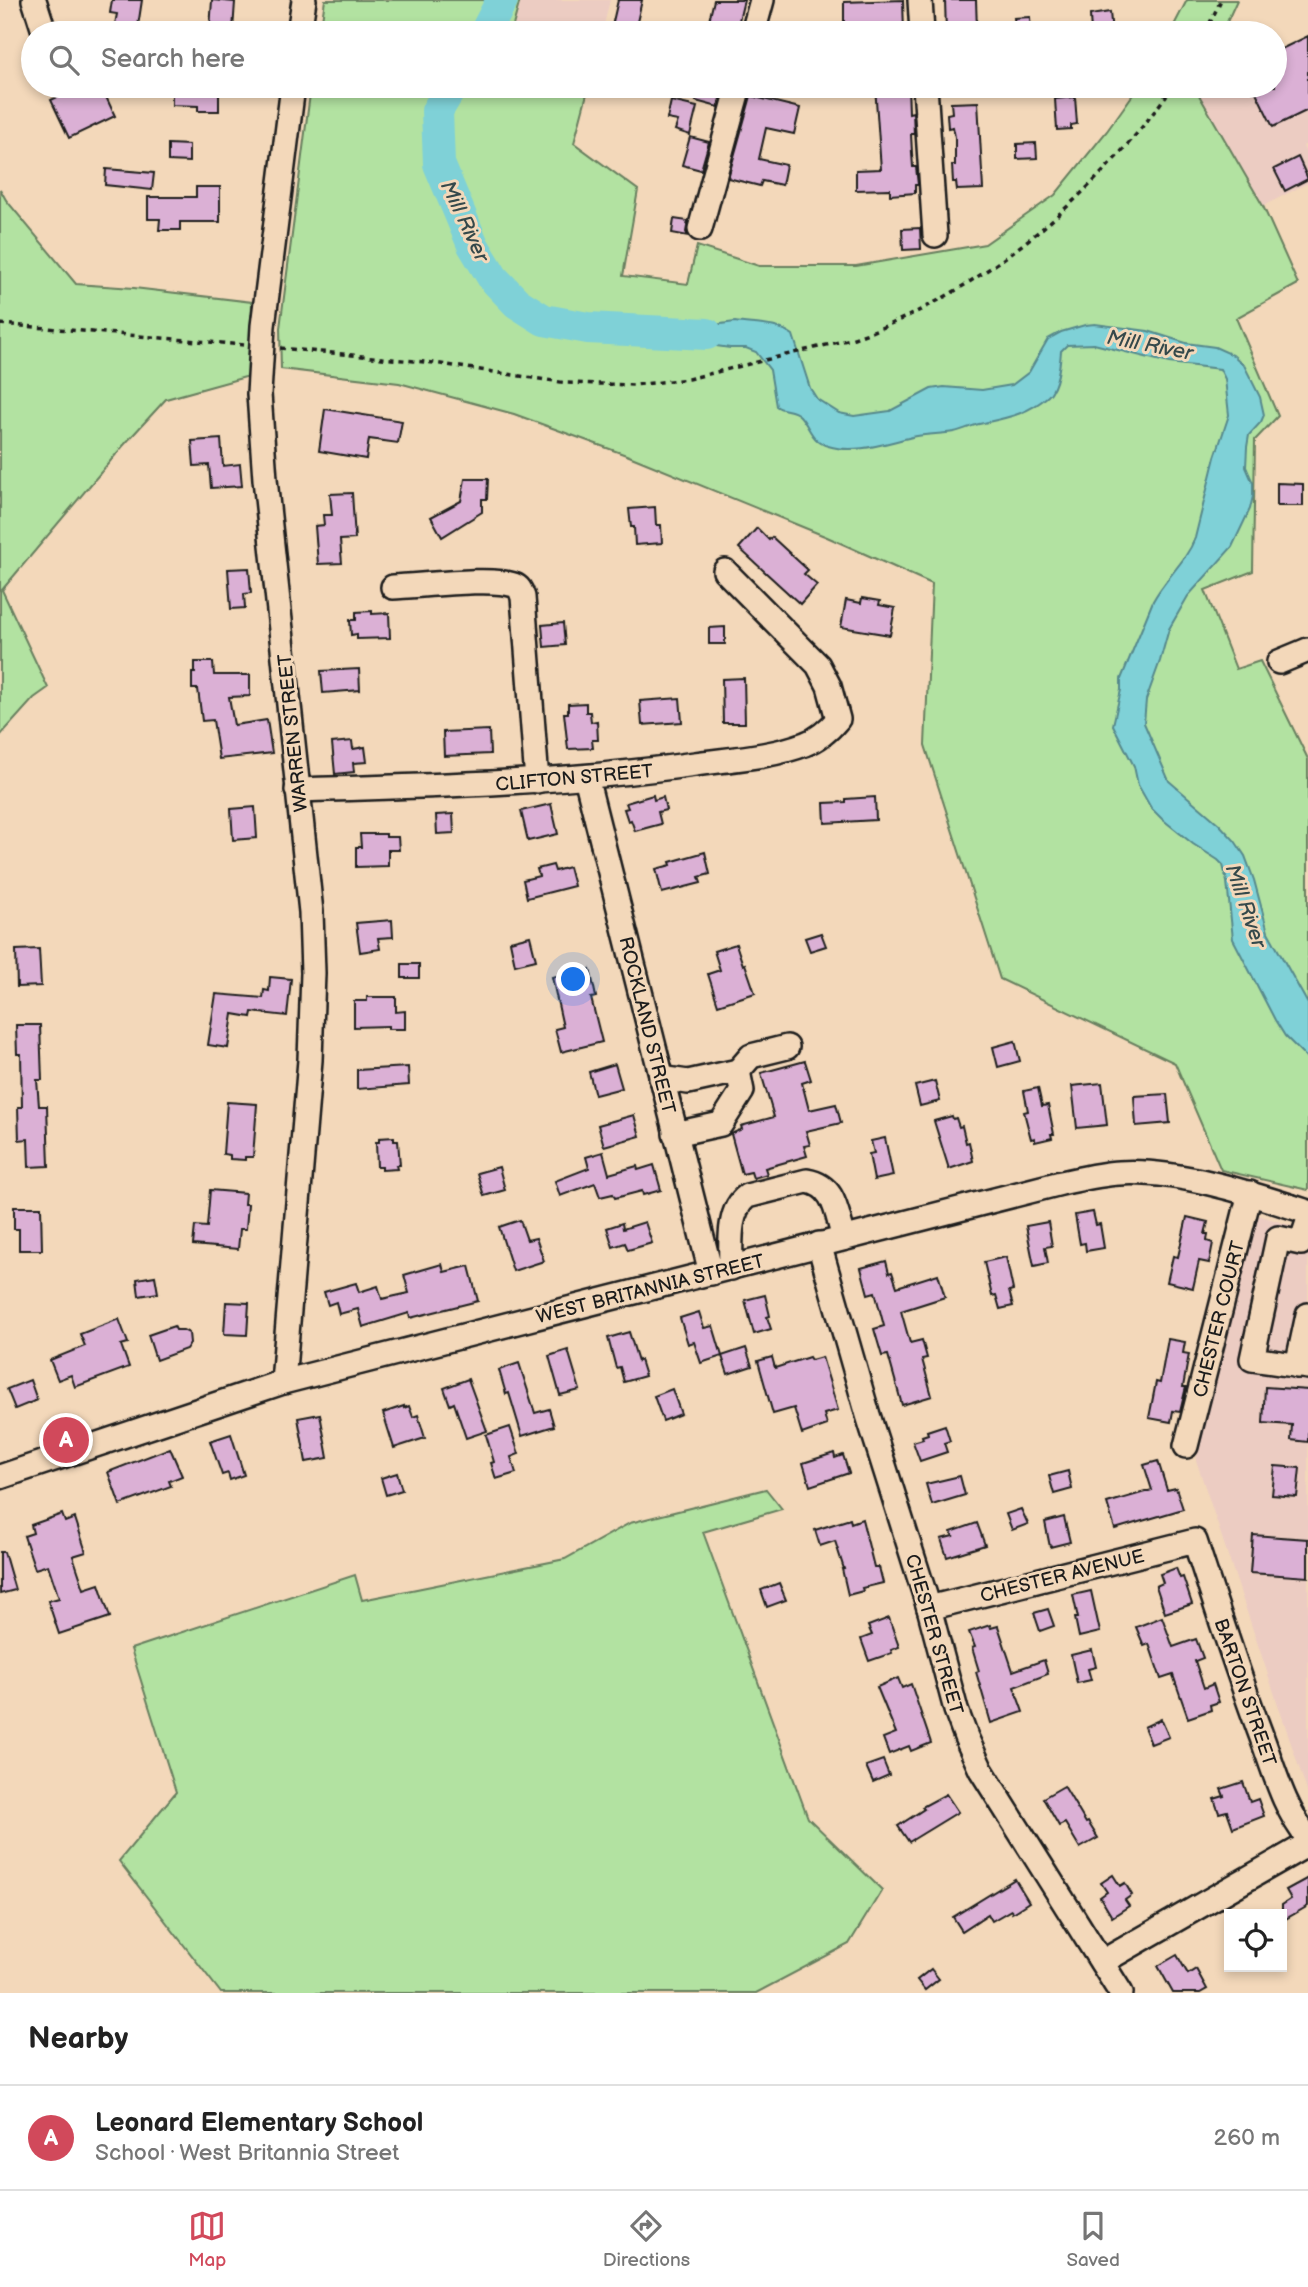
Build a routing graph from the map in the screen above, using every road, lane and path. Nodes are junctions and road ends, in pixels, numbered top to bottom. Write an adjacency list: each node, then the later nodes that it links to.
1 (34, 0): 6 (street)
2 (303, 0): 7 (street)
3 (762, 0): 8 (street)
4 (920, 0): 9 (street)
5 (1221, 0): 10 (path)
6 (41, 21)
7 (300, 21)
8 (756, 21)
9 (921, 21)
10 (1211, 21)
11 (292, 98): 18 (street, WARREN STREET)
12 (736, 98): 15 (street)
13 (926, 98): 16 (street)
14 (1164, 98): 18 (path)
15 (700, 229)
16 (935, 235)
17 (0, 324): 18 (path)
18 (261, 347): 25 (street, WARREN STREET)
19 (725, 570): 23 (street, CLIFTON STREET)
20 (393, 587): 24 (street)
21 (1308, 650): 22 (street)
22 (1279, 662)
23 (586, 777): 24 (street, CLIFTON STREET); 28 (street, ROCKLAND STREET)
24 (537, 781): 25 (street, CLIFTON STREET)
25 (298, 790): 38 (street, WARREN STREET)
26 (787, 1047): 27 (street)
27 (738, 1071): 28 (street); 29 (street)
28 (661, 1078): 29 (street, ROCKLAND STREET)
29 (675, 1133): 35 (street, ROCKLAND STREET)
30 (1250, 1193): 31 (street, WEST BRITANNIA STREET); 32 (street, WEST BRITANNIA STREET); 39 (street, CHESTER COURT)
31 (1308, 1212)
32 (844, 1238): 34 (street, WEST BRITANNIA STREET); 35 (street)
33 (1306, 1238): 37 (street)
34 (819, 1244): 35 (street, WEST BRITANNIA STREET); 42 (street, CHESTER STREET)
35 (721, 1270): 38 (street, WEST BRITANNIA STREET)
36 (1308, 1315): 37 (street)
37 (1302, 1366)
38 (283, 1382): 40 (street, WEST BRITANNIA STREET)
39 (1186, 1446)
40 (0, 1477)
41 (1195, 1541): 42 (street, CHESTER AVENUE); 43 (street, BARTON STREET)
42 (929, 1608): 45 (street, CHESTER STREET)
43 (1308, 1838)
44 (1308, 1844): 45 (street)
45 (1102, 1962): 46 (street, CHESTER STREET)
46 (1121, 1993)

